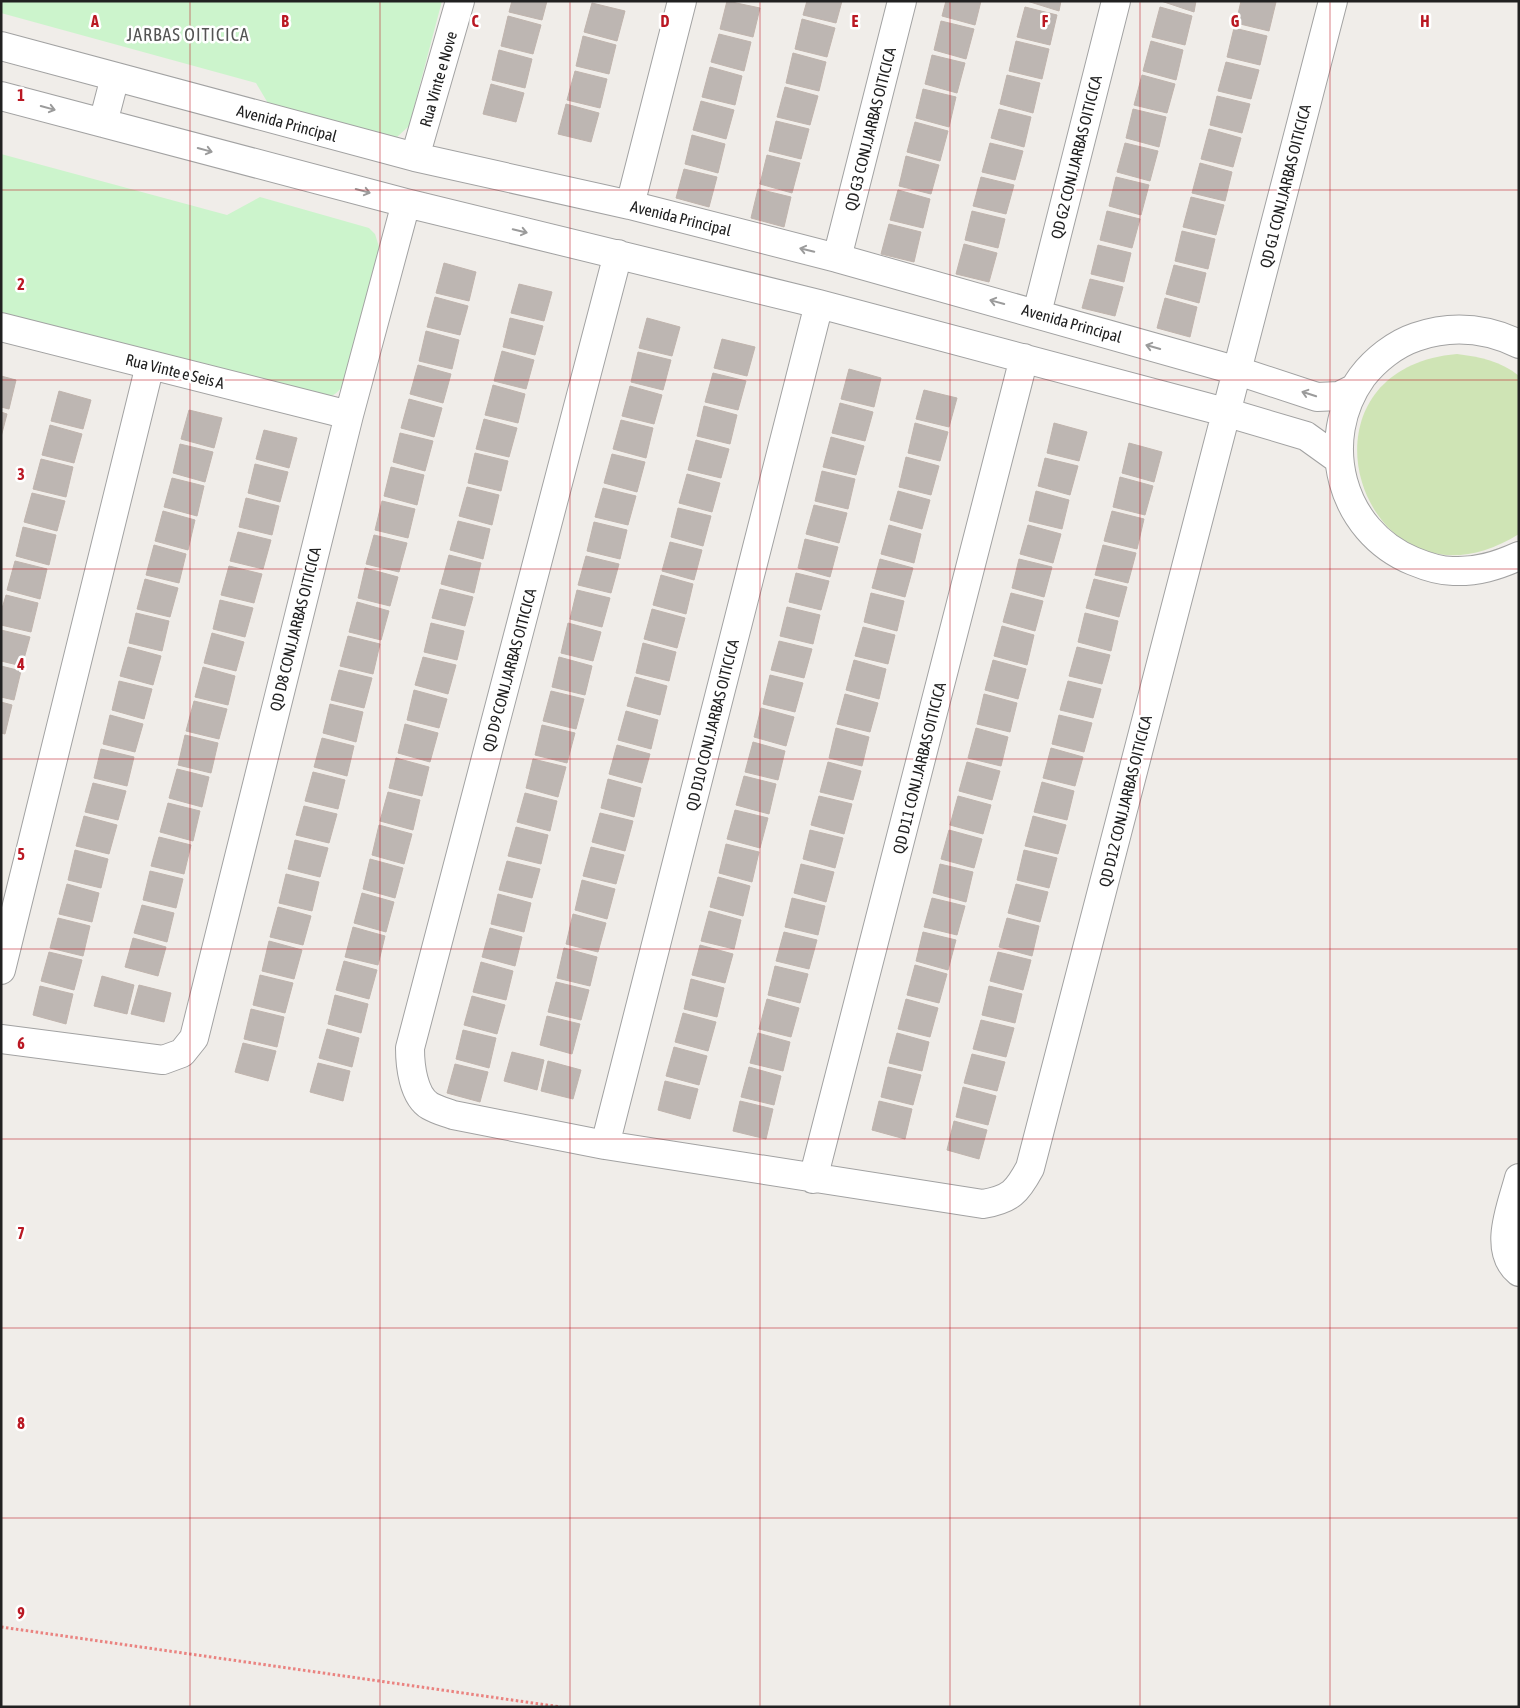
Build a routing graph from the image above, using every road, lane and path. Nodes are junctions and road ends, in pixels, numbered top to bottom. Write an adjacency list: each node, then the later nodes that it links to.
1 (460, 1): 10 (street, Rua Vinte e Nove)
2 (682, 1): 12 (street)
3 (902, 1): 14 (street, QD G3 CONJ.JARBAS OITICICA)
4 (1116, 1): 16 (street, QD G2 CONJ.JARBAS OITICICA)
5 (1333, 1): 21 (street, QD G1 CONJ.JARBAS OITICICA)
6 (1, 46): 7 (street, Avenida Principal)
7 (115, 77): 9 (street); 10 (street, Avenida Principal)
8 (1, 96): 9 (street, one-way to 9)
9 (103, 122): 11 (street, one-way to 11)
10 (415, 157): 12 (street, Avenida Principal)
11 (406, 203): 13 (street, one-way to 13); 24 (street, QD D8 CONJ.JARBAS OITICICA)
12 (630, 205): 14 (street, Avenida Principal, one-way to 12)
13 (618, 254): 15 (street); 29 (street, QD D9 CONJ.JARBAS OITICICA)
14 (837, 258): 16 (street, Avenida Principal, one-way to 14)
15 (820, 304): 19 (street); 29 (street, QD D10 CONJ.JARBAS OITICICA)
16 (1037, 313): 21 (street, Avenida Principal, one-way to 16)
17 (1, 327): 20 (street, Rua Vinte e Seis A)
18 (1519, 344): 22 (street)
19 (1024, 358): 23 (street); 31 (street, QD D11 CONJ.JARBAS OITICICA)
20 (150, 365): 24 (street, Rua Vinte e Seis A); 27 (street)
21 (1238, 371): 22 (street, Avenida Principal, one-way to 21); 23 (street, QD G1 CONJ.JARBAS OITICICA)
22 (1355, 388): 25 (street)
23 (1225, 412): 25 (street); 31 (street, QD D12 CONJ.JARBAS OITICICA)
24 (349, 415): 28 (street, QD D8 CONJ.JARBAS OITICICA)
25 (1338, 459): 26 (street)
26 (1519, 556)
27 (1, 970)
28 (1, 1039)
29 (605, 1145): 31 (street)
30 (1519, 1178): 32 (street)
31 (813, 1179)
32 (1519, 1272)
33 (1, 1628): 34 (path)
34 (561, 1707)

